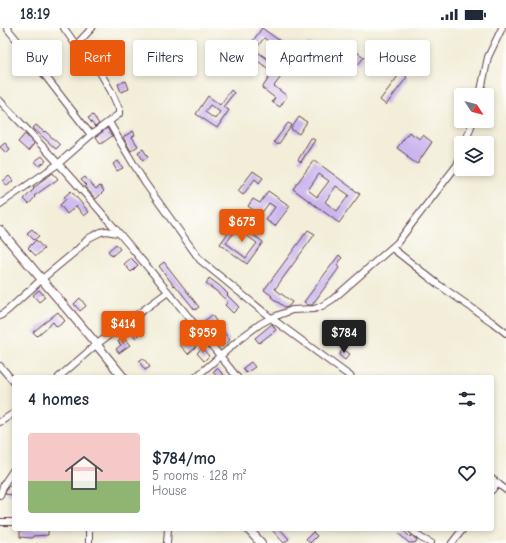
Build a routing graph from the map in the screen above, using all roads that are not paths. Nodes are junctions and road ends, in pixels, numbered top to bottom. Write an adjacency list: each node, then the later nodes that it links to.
1 (7, 28): 11 (street)
2 (64, 28): 5 (street)
3 (92, 28): 6 (street)
4 (502, 28): 8 (street)
5 (72, 40)
6 (81, 40)
7 (102, 76): 10 (street)
8 (481, 88)
9 (0, 101): 12 (street)
10 (109, 122): 11 (street); 21 (street)
11 (91, 135): 12 (street)
12 (58, 164): 14 (street); 16 (street)
13 (454, 169): 17 (street)
14 (0, 204)
15 (0, 230): 18 (street)
16 (118, 233): 18 (street); 19 (street)
17 (392, 248): 21 (street); 22 (street)
18 (42, 279): 20 (street); 23 (street)
19 (168, 292): 23 (street); 24 (street)
20 (0, 316)
21 (271, 318): 24 (street); 30 (street)
22 (506, 333)
23 (97, 344): 26 (street); 27 (street)
24 (220, 356): 28 (street); 29 (street)
25 (0, 366): 31 (street)
26 (61, 375)
27 (121, 375)
28 (198, 375)
29 (235, 375)
30 (345, 375)
31 (12, 380)
32 (12, 414): 33 (street)
33 (0, 422)
34 (12, 472): 37 (street)
35 (495, 481): 36 (street)
36 (506, 490)
37 (0, 495)
38 (0, 522): 39 (street)
39 (12, 522)
40 (89, 531): 45 (street)
41 (168, 531): 46 (street)
42 (250, 531): 47 (street)
43 (413, 531): 48 (street)
44 (461, 531): 49 (street)
45 (89, 543)
46 (167, 543)
47 (261, 543)
48 (431, 543)
49 (452, 543)

